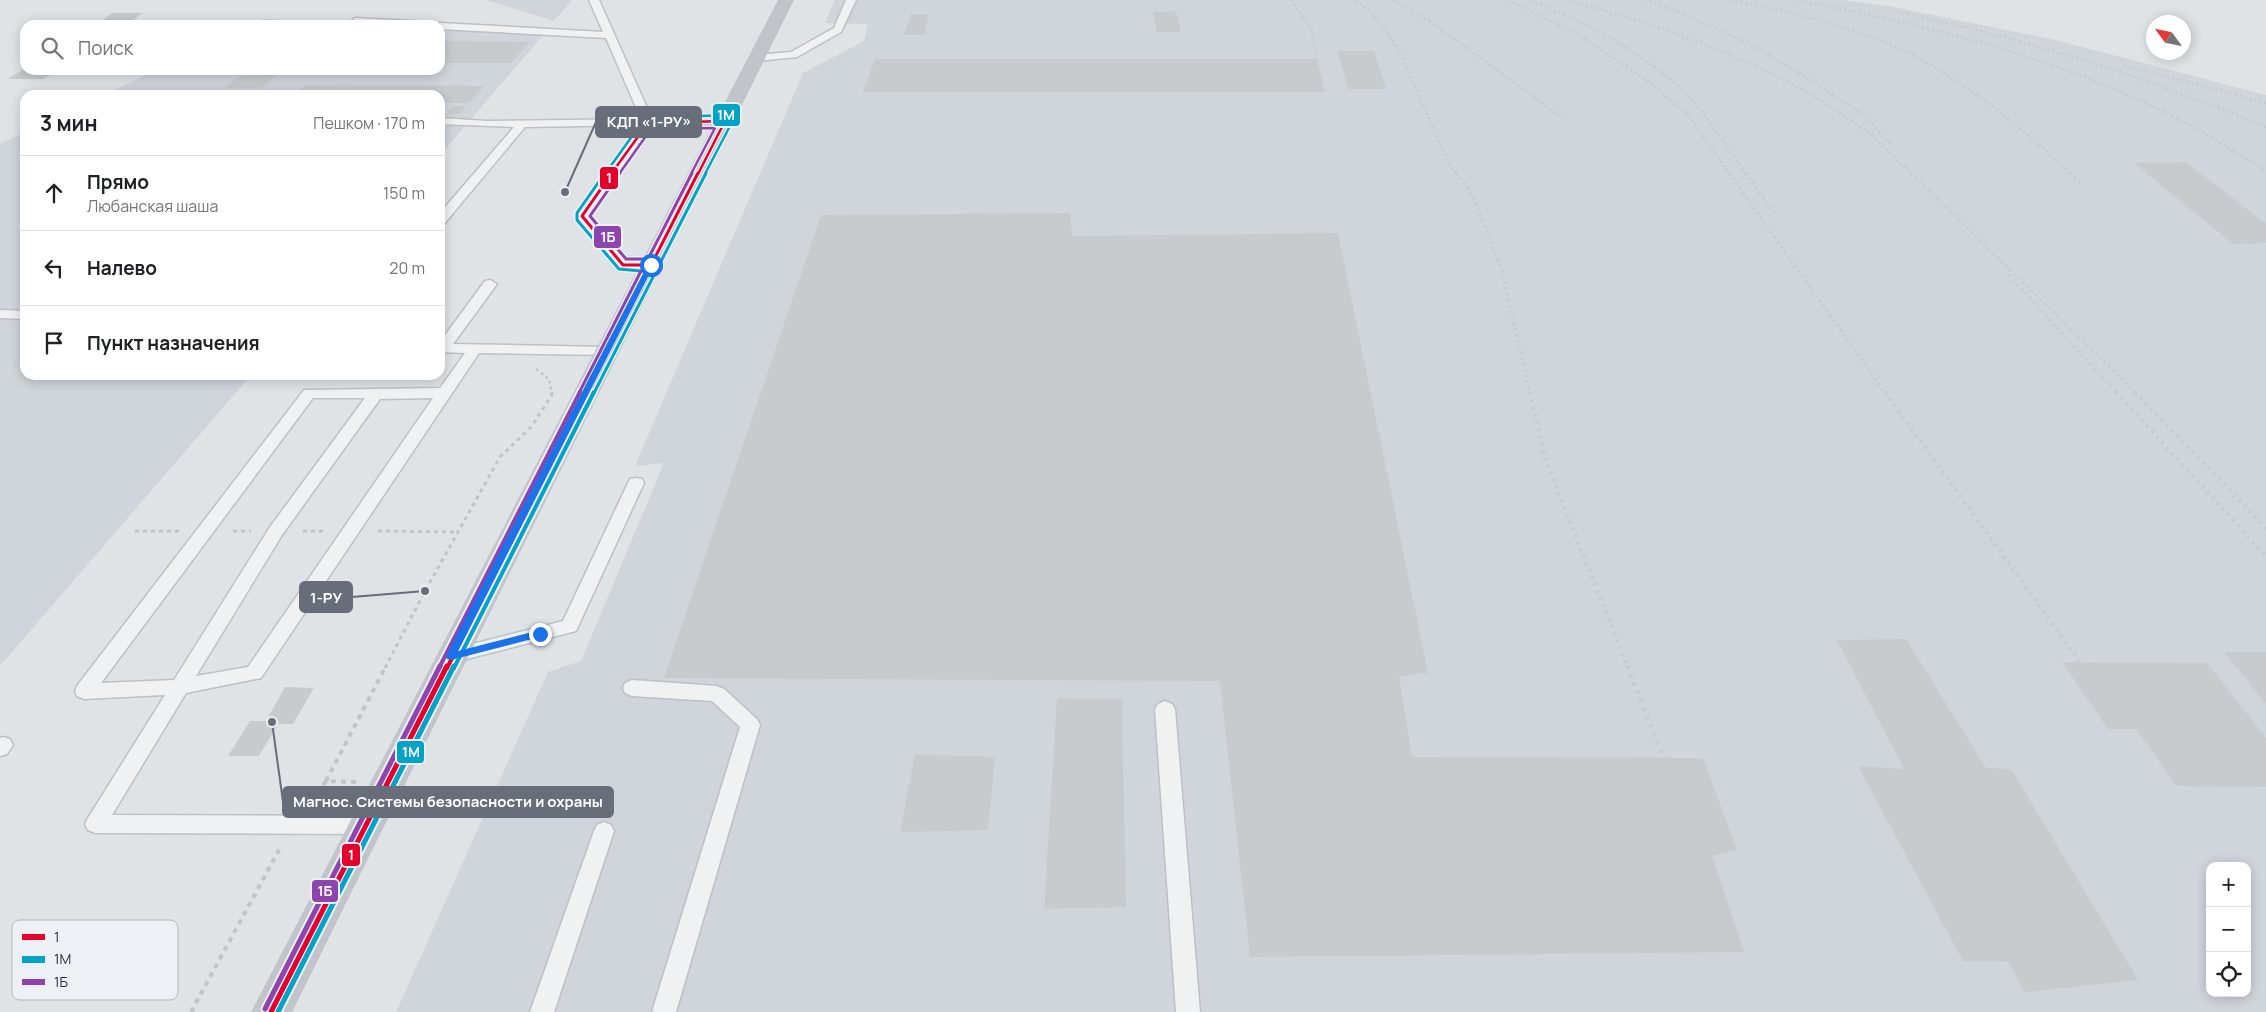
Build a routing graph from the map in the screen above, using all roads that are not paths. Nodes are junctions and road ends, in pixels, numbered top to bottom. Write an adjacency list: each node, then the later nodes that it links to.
1 (594, 0): 5 (lane)
2 (786, 0): 6 (main road)
3 (852, 0): 6 (lane)
4 (445, 26): 5 (lane)
5 (608, 35): 9 (lane)
6 (756, 58): 8 (main road)
7 (445, 121): 10 (lane)
8 (725, 121): 9 (lane); 12 (main road)
9 (648, 123): 10 (lane); 12 (lane)
10 (522, 124): 11 (lane)
11 (445, 215)
12 (651, 265): 19 (main road)
13 (490, 284): 16 (lane)
14 (0, 314): 15 (lane)
15 (20, 315)
16 (445, 343)
17 (445, 348): 18 (lane)
18 (475, 348): 19 (lane); 20 (lane)
19 (607, 351): 23 (main road)
20 (444, 393): 21 (lane); 24 (lane)
21 (376, 394): 24 (lane); 24 (lane)
22 (636, 483): 23 (lane)
23 (451, 656): 27 (main road)
24 (179, 687): 27 (lane)
25 (632, 688): 31 (lane)
26 (1165, 709): 32 (lane)
27 (364, 825): 29 (main road)
28 (604, 831): 30 (lane)
29 (270, 1012)
30 (542, 1012)
31 (664, 1012)
32 (1188, 1012)

